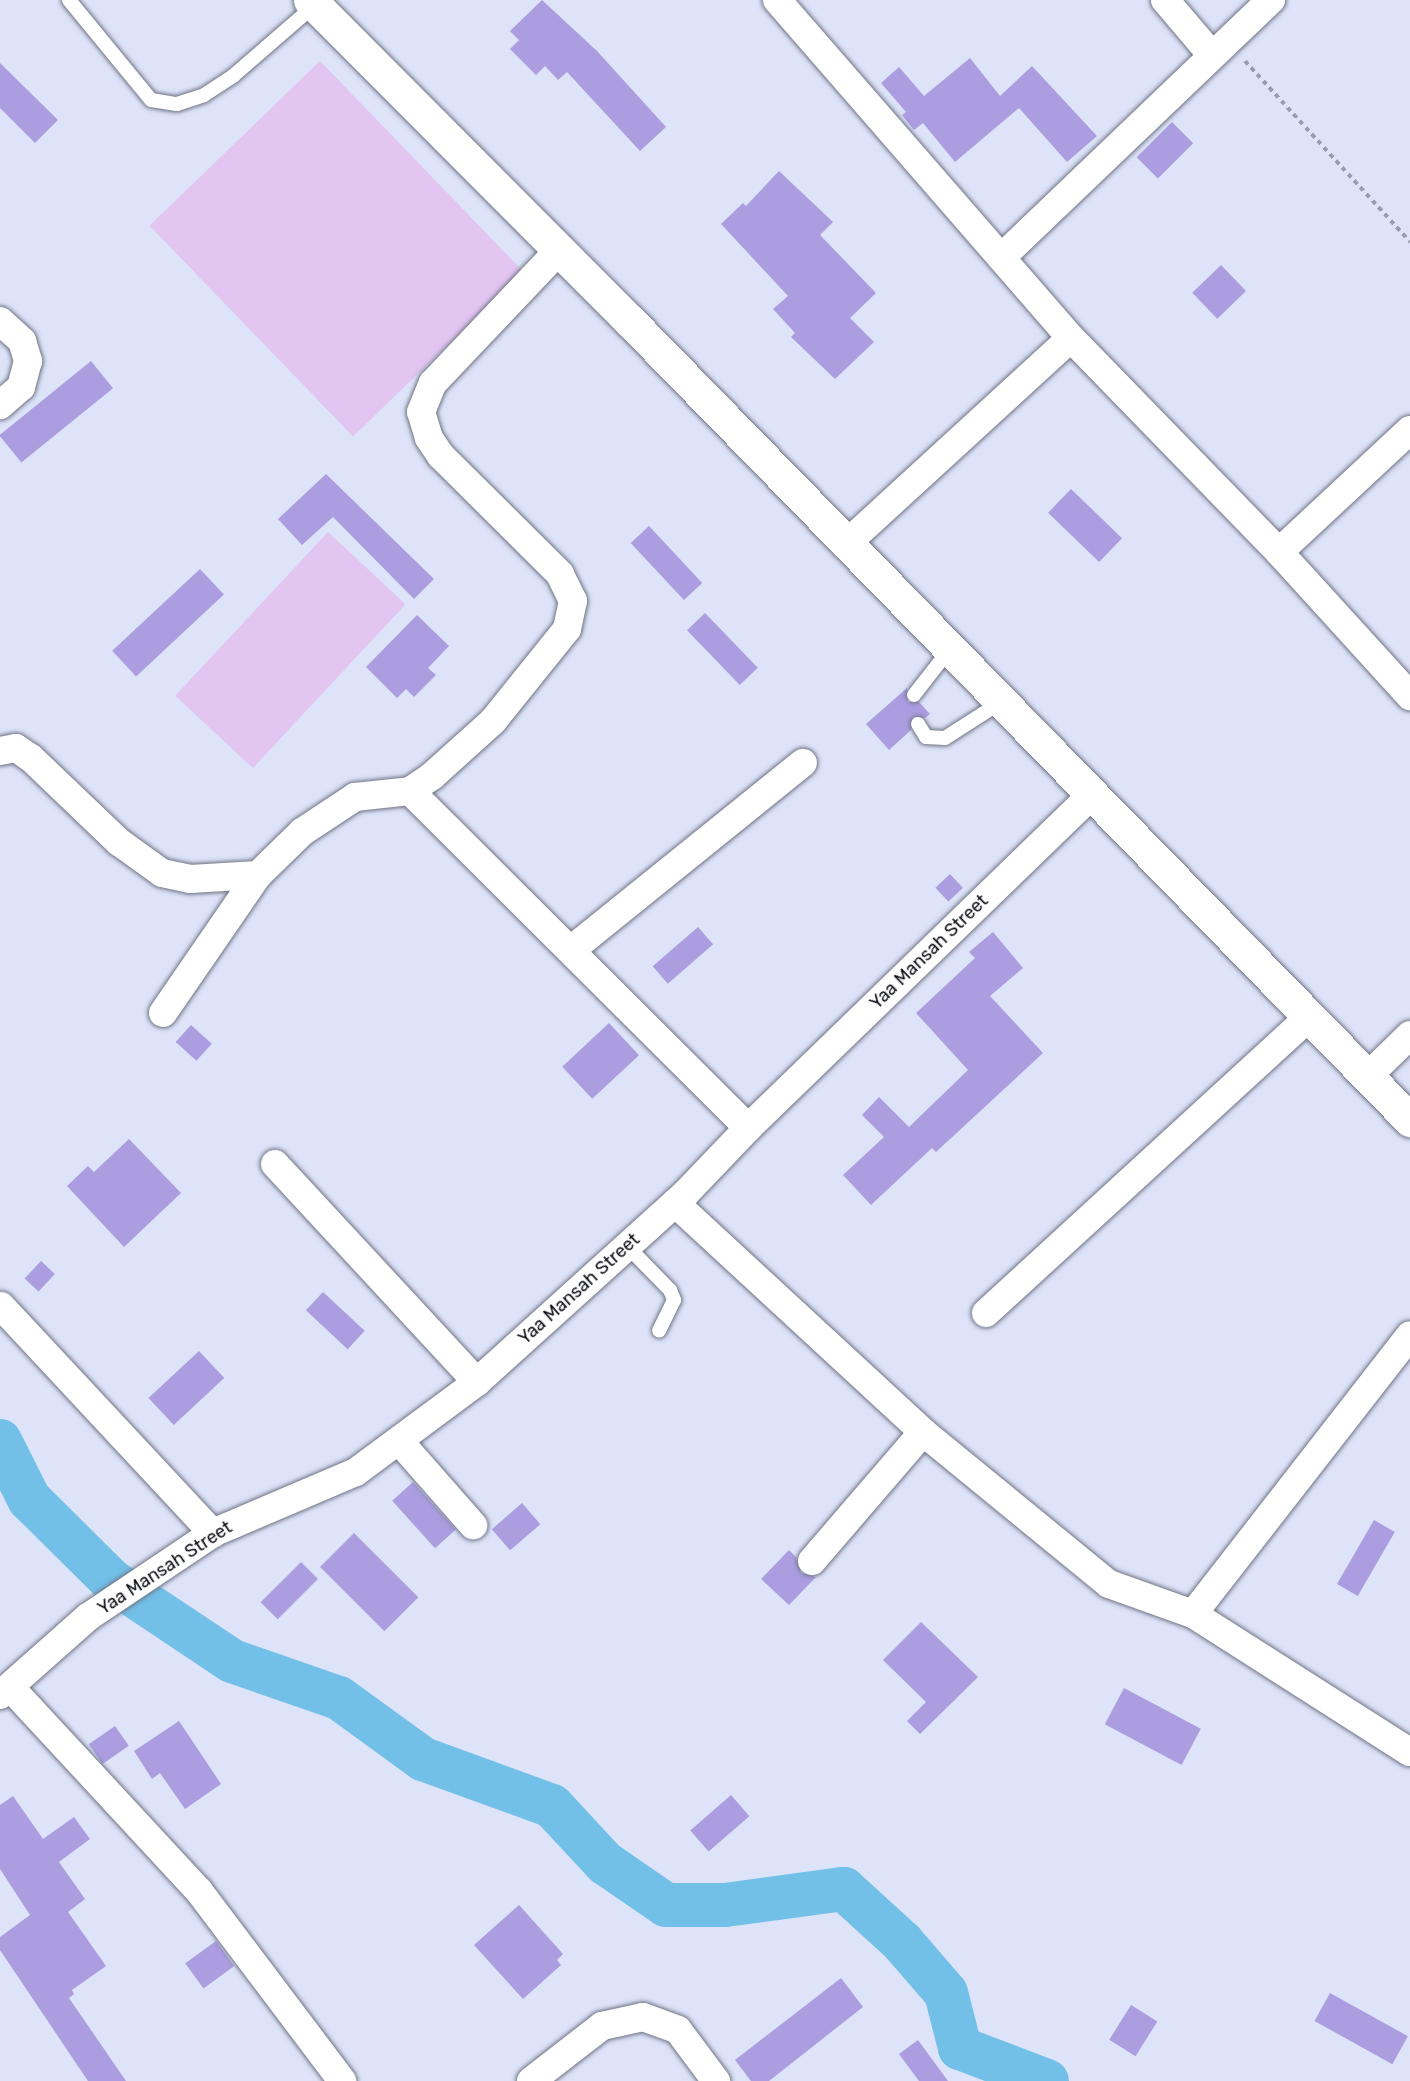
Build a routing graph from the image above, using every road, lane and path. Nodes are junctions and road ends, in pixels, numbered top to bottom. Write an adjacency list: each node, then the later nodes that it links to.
1 (69, 0): 5 (lane)
2 (777, 0): 9 (street)
3 (1165, 0): 6 (street)
4 (1270, 0): 6 (street)
5 (313, 3): 8 (street)
6 (1218, 47): 7 (path); 9 (street)
7 (1410, 242)
8 (559, 250): 14 (street); 23 (street)
9 (1003, 256): 11 (street)
10 (0, 321): 12 (street)
11 (1071, 338): 14 (street); 15 (street)
12 (0, 405)
13 (1410, 430): 15 (street)
14 (845, 545): 16 (street)
15 (1279, 552): 18 (street)
16 (949, 650): 17 (lane); 19 (street)
17 (914, 695)
18 (1410, 696)
19 (1001, 702): 20 (lane); 24 (street)
20 (918, 724)
21 (0, 751): 25 (street)
22 (803, 763): 26 (street)
23 (410, 790): 25 (street); 26 (street)
24 (1092, 795): 28 (street); 32 (street, Yaa Mansah Street)
25 (258, 875): 27 (street)
26 (571, 950): 32 (street)
27 (163, 1013)
28 (1310, 1017): 30 (street); 37 (street)
29 (1410, 1035): 30 (street)
30 (1367, 1077): 31 (street)
31 (1410, 1120)
32 (748, 1128): 34 (street, Yaa Mansah Street)
33 (275, 1164): 40 (street)
34 (675, 1203): 35 (street, Yaa Mansah Street); 41 (street)
35 (627, 1246): 38 (lane); 40 (street, Yaa Mansah Street)
36 (1, 1306): 44 (street)
37 (986, 1313)
38 (659, 1331)
39 (1410, 1335): 46 (street)
40 (477, 1382): 42 (street, Yaa Mansah Street)
41 (923, 1432): 45 (street); 46 (street)
42 (400, 1442): 43 (street); 44 (street, Yaa Mansah Street)
43 (473, 1525)
44 (213, 1533): 47 (street, Yaa Mansah Street)
45 (812, 1561)
46 (1193, 1614): 48 (street)
47 (5, 1691): 49 (street)
48 (1410, 1752)
49 (342, 2081)
50 (531, 2081): 51 (street)
51 (716, 2081)

